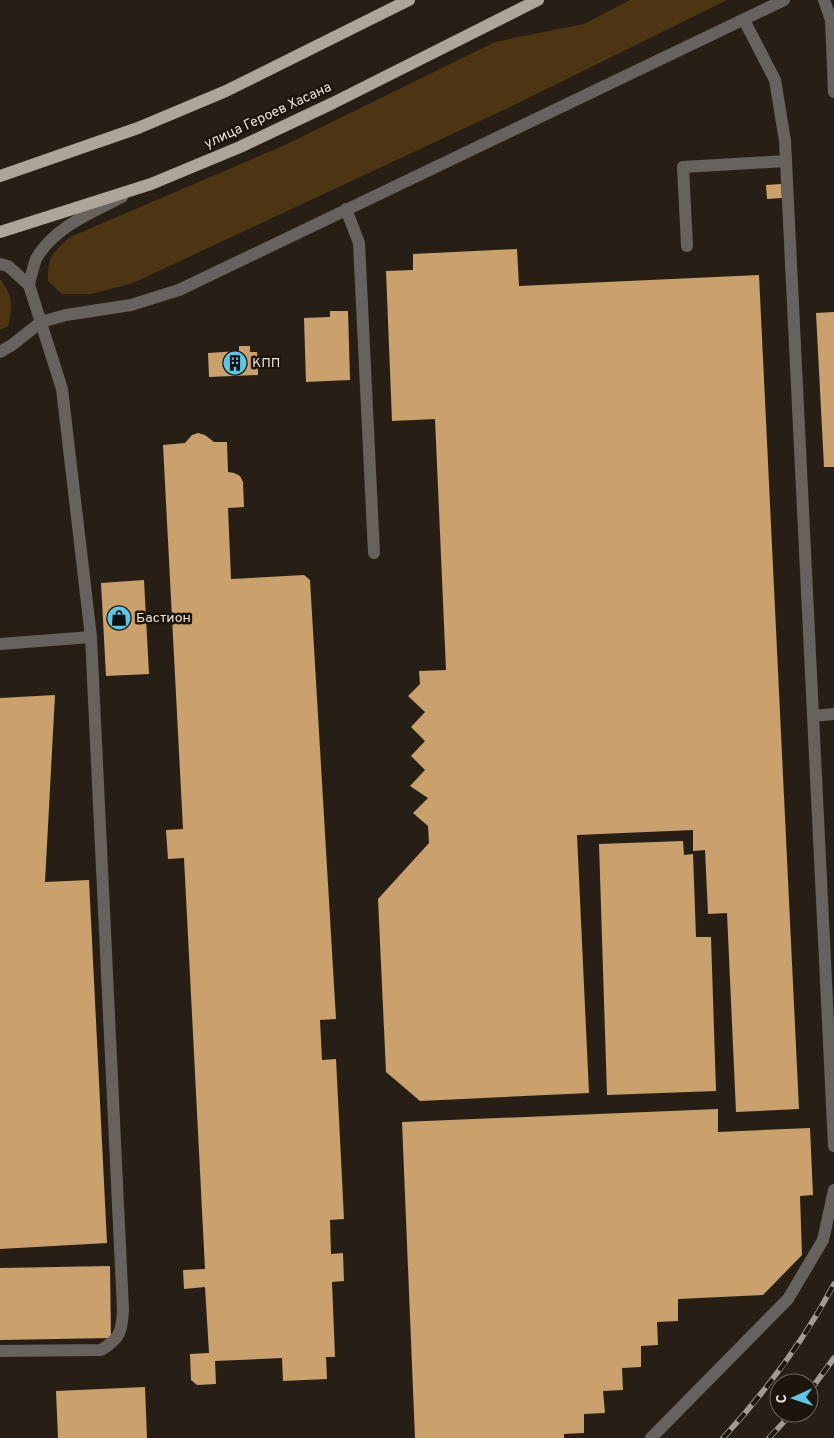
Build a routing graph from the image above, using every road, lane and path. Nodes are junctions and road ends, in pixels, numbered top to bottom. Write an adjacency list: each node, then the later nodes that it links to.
1 (409, 0): 8 (main road)
2 (538, 0): 9 (main road, улица Героев Хасана)
3 (784, 0): 5 (lane)
4 (824, 0): 6 (lane)
5 (744, 20): 7 (lane); 10 (lane)
6 (834, 92)
7 (786, 161): 12 (lane); 21 (lane)
8 (0, 176)
9 (151, 184): 11 (main road, улица Героев Хасана); 14 (lane)
10 (346, 209): 15 (lane); 17 (lane)
11 (0, 232)
12 (687, 246)
13 (0, 264): 14 (lane)
14 (29, 285): 15 (lane)
15 (41, 322): 16 (lane); 18 (lane)
16 (0, 352)
17 (374, 553)
18 (90, 637): 19 (lane); 24 (lane)
19 (0, 644)
20 (834, 714): 21 (lane)
21 (813, 716): 22 (lane)
22 (834, 1146)
23 (834, 1190): 25 (lane)
24 (0, 1351)
25 (651, 1438)

